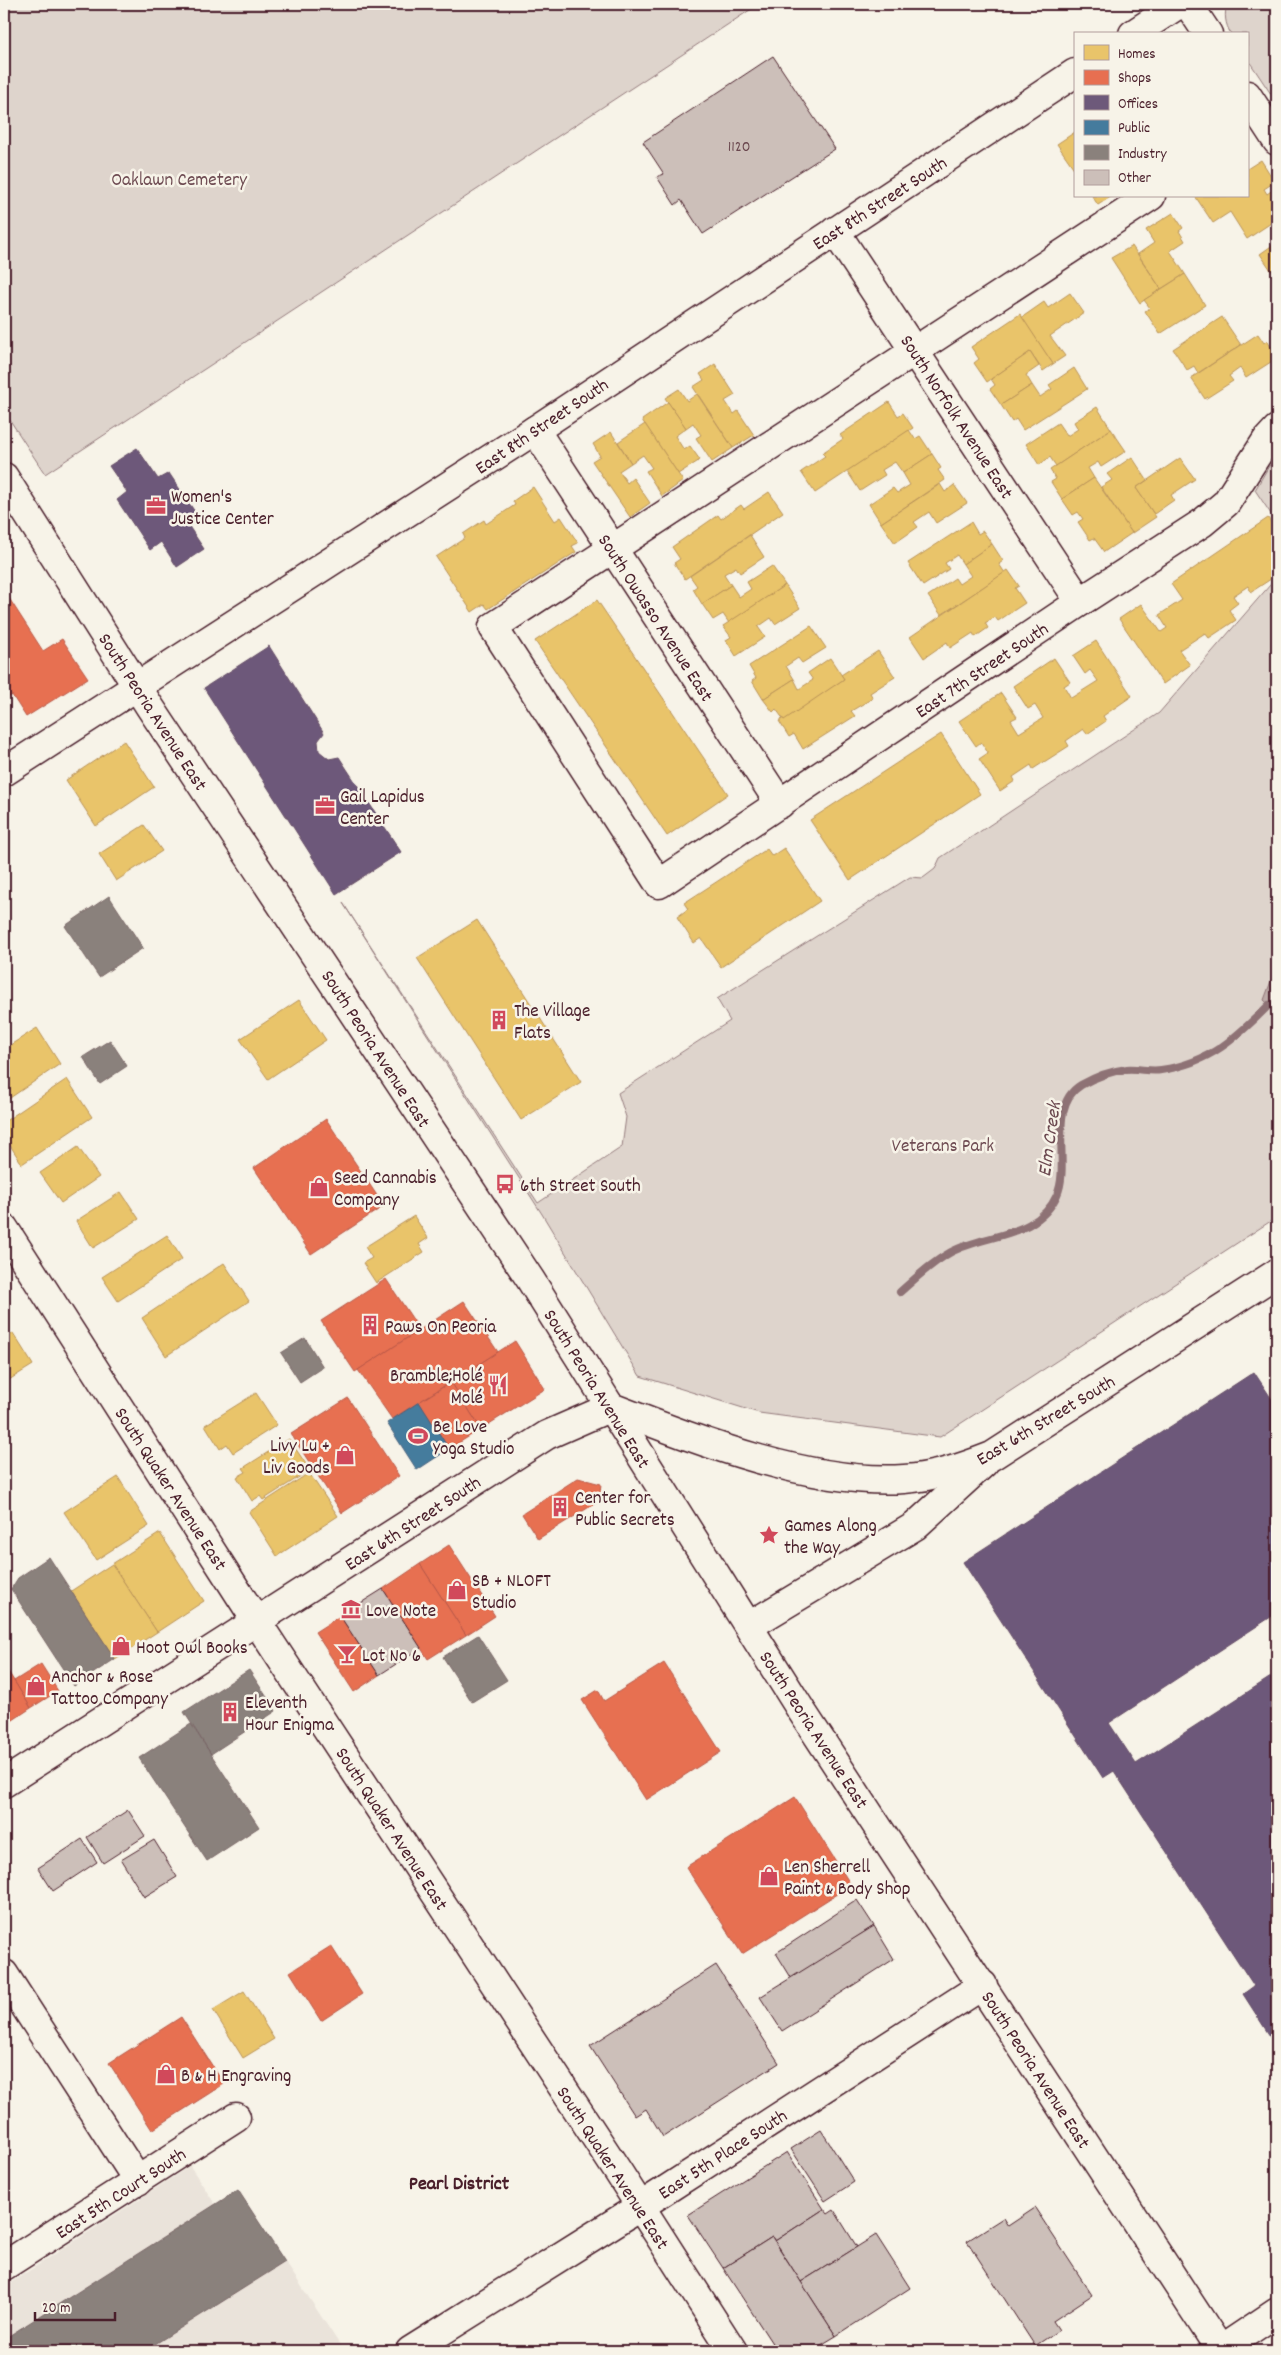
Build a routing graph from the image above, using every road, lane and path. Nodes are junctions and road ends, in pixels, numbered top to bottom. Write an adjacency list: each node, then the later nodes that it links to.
1 (1179, 4): 3 (street)
2 (1188, 4): 4 (street)
3 (1137, 32)
4 (1207, 32)
5 (1074, 74): 9 (street, East 8th Street South)
6 (1248, 98): 7 (street)
7 (1263, 132)
8 (1148, 198): 10 (street)
9 (835, 231): 10 (street, South Norfolk Avenue East); 12 (street, East 8th Street South)
10 (914, 351): 14 (street); 15 (street, South Norfolk Avenue East)
11 (1277, 429): 15 (street, East 7th Street South)
12 (535, 430): 14 (street, South Owasso Avenue East); 16 (street, East 8th Street South)
13 (4, 477): 16 (street, South Peoria Avenue East)
14 (612, 548): 18 (street, South Owasso Avenue East); 18 (street, East 7th Street South)
15 (1080, 602): 18 (street, East 7th Street South)
16 (137, 687): 17 (street, East 8th Street South); 21 (street, South Peoria Avenue East)
17 (4, 772)
18 (780, 804)
19 (4, 1228): 23 (street, South Quaker Avenue East)
20 (1274, 1283): 22 (street, East 6th Street South)
21 (611, 1407): 22 (street, East 6th Street South); 23 (street, East 6th Street South); 24 (street, South Peoria Avenue East)
22 (992, 1456): 24 (street)
23 (257, 1622): 25 (street, East 6th Street South); 30 (street, South Quaker Avenue East)
24 (749, 1626): 27 (street, South Peoria Avenue East)
25 (4, 1783)
26 (4, 1974): 29 (street)
27 (983, 1985): 30 (street, East 5th Place South); 35 (street, South Peoria Avenue East)
28 (236, 2117): 29 (street, East 5th Court South)
29 (138, 2181): 31 (street, East 5th Court South)
30 (640, 2206): 33 (street, East 5th Place South); 34 (street, South Quaker Avenue East)
31 (4, 2266)
32 (1277, 2312): 35 (street)
33 (410, 2351)
34 (733, 2351)
35 (1220, 2351)

